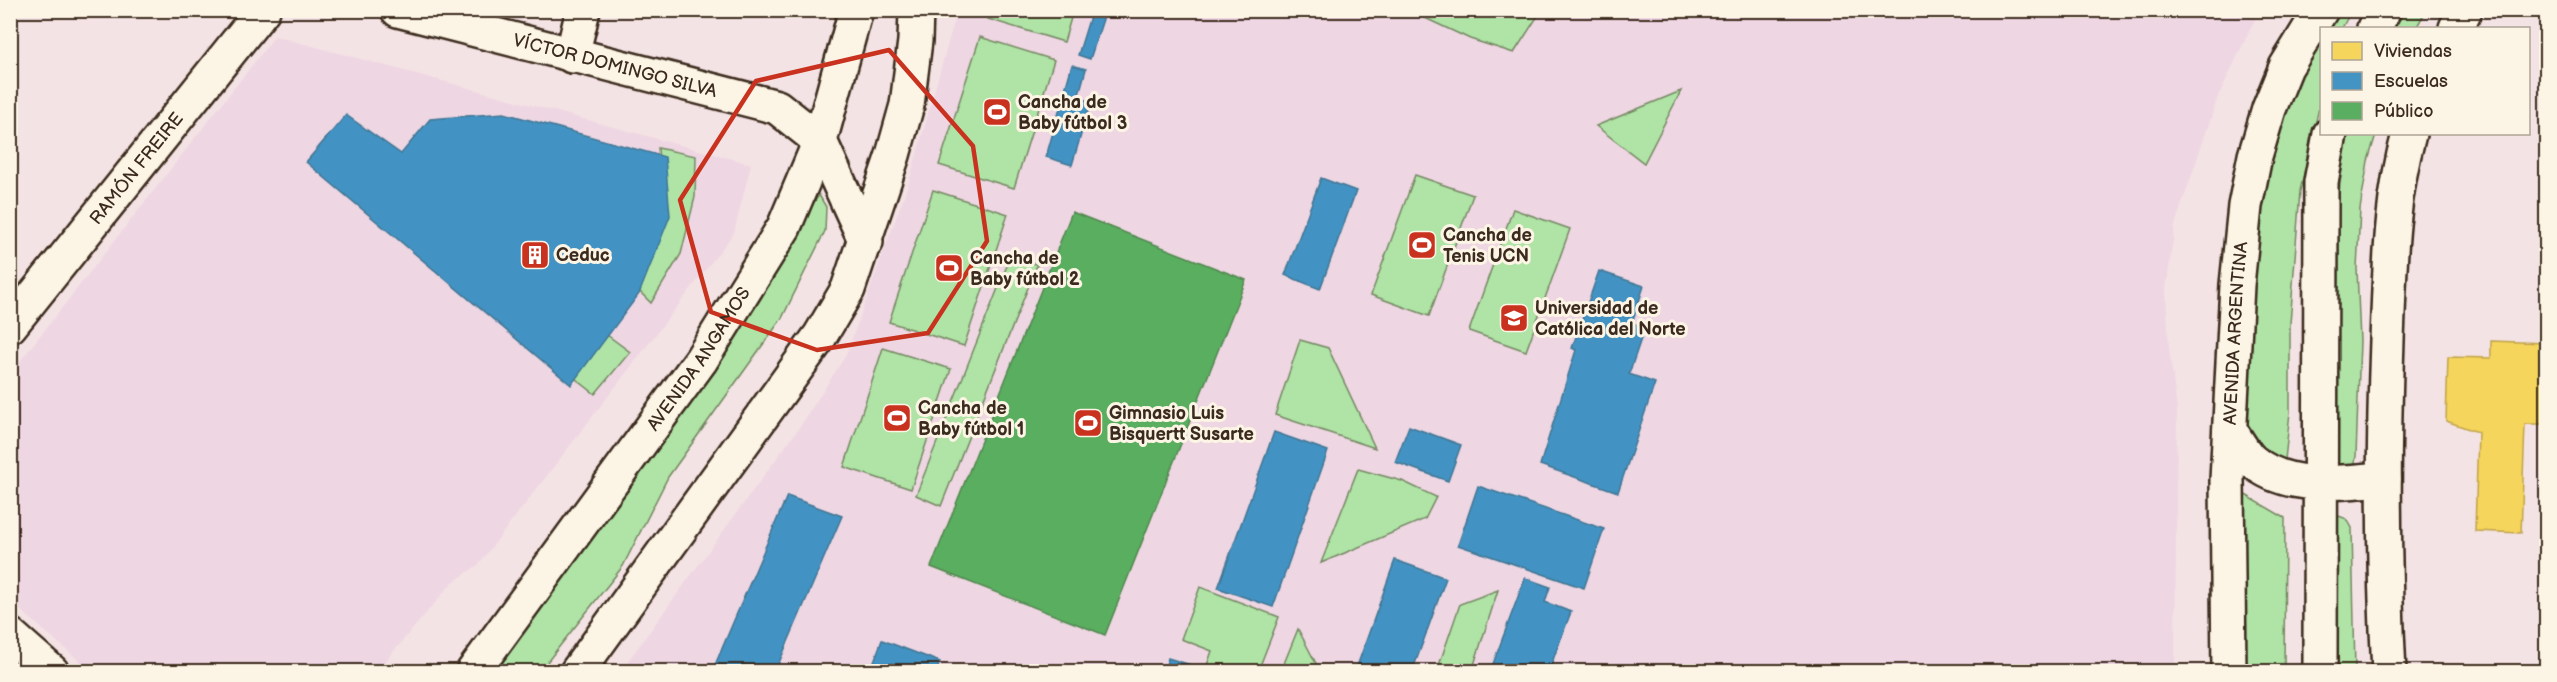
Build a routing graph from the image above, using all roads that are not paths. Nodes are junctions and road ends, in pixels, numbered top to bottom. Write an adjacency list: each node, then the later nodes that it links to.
1 (263, 10): 16 (main road, RAMÓN FREIRE)
2 (398, 10): 11 (main road, VÍCTOR DOMINGO SILVA)
3 (583, 10): 11 (main road)
4 (856, 10): 14 (main road, AVENIDA ANGAMOS)
5 (916, 10): 15 (main road)
6 (2321, 10): 17 (main road, AVENIDA ARGENTINA)
7 (2384, 10): 9 (main road)
8 (2465, 10): 10 (main road)
9 (2375, 27)
10 (2456, 27)
11 (572, 56): 14 (main road, VÍCTOR DOMINGO SILVA)
12 (2330, 135): 19 (main road)
13 (2409, 135): 18 (main road)
14 (820, 141): 15 (main road); 22 (main road, AVENIDA ANGAMOS)
15 (866, 242): 23 (main road)
16 (10, 326)
17 (2230, 430): 19 (main road); 24 (main road, AVENIDA ARGENTINA)
18 (2384, 479): 19 (main road); 26 (main road)
19 (2320, 483): 25 (main road)
20 (10, 635): 21 (main road)
21 (52, 672)
22 (473, 672)
23 (577, 672)
24 (2229, 672)
25 (2320, 672)
26 (2390, 672)

